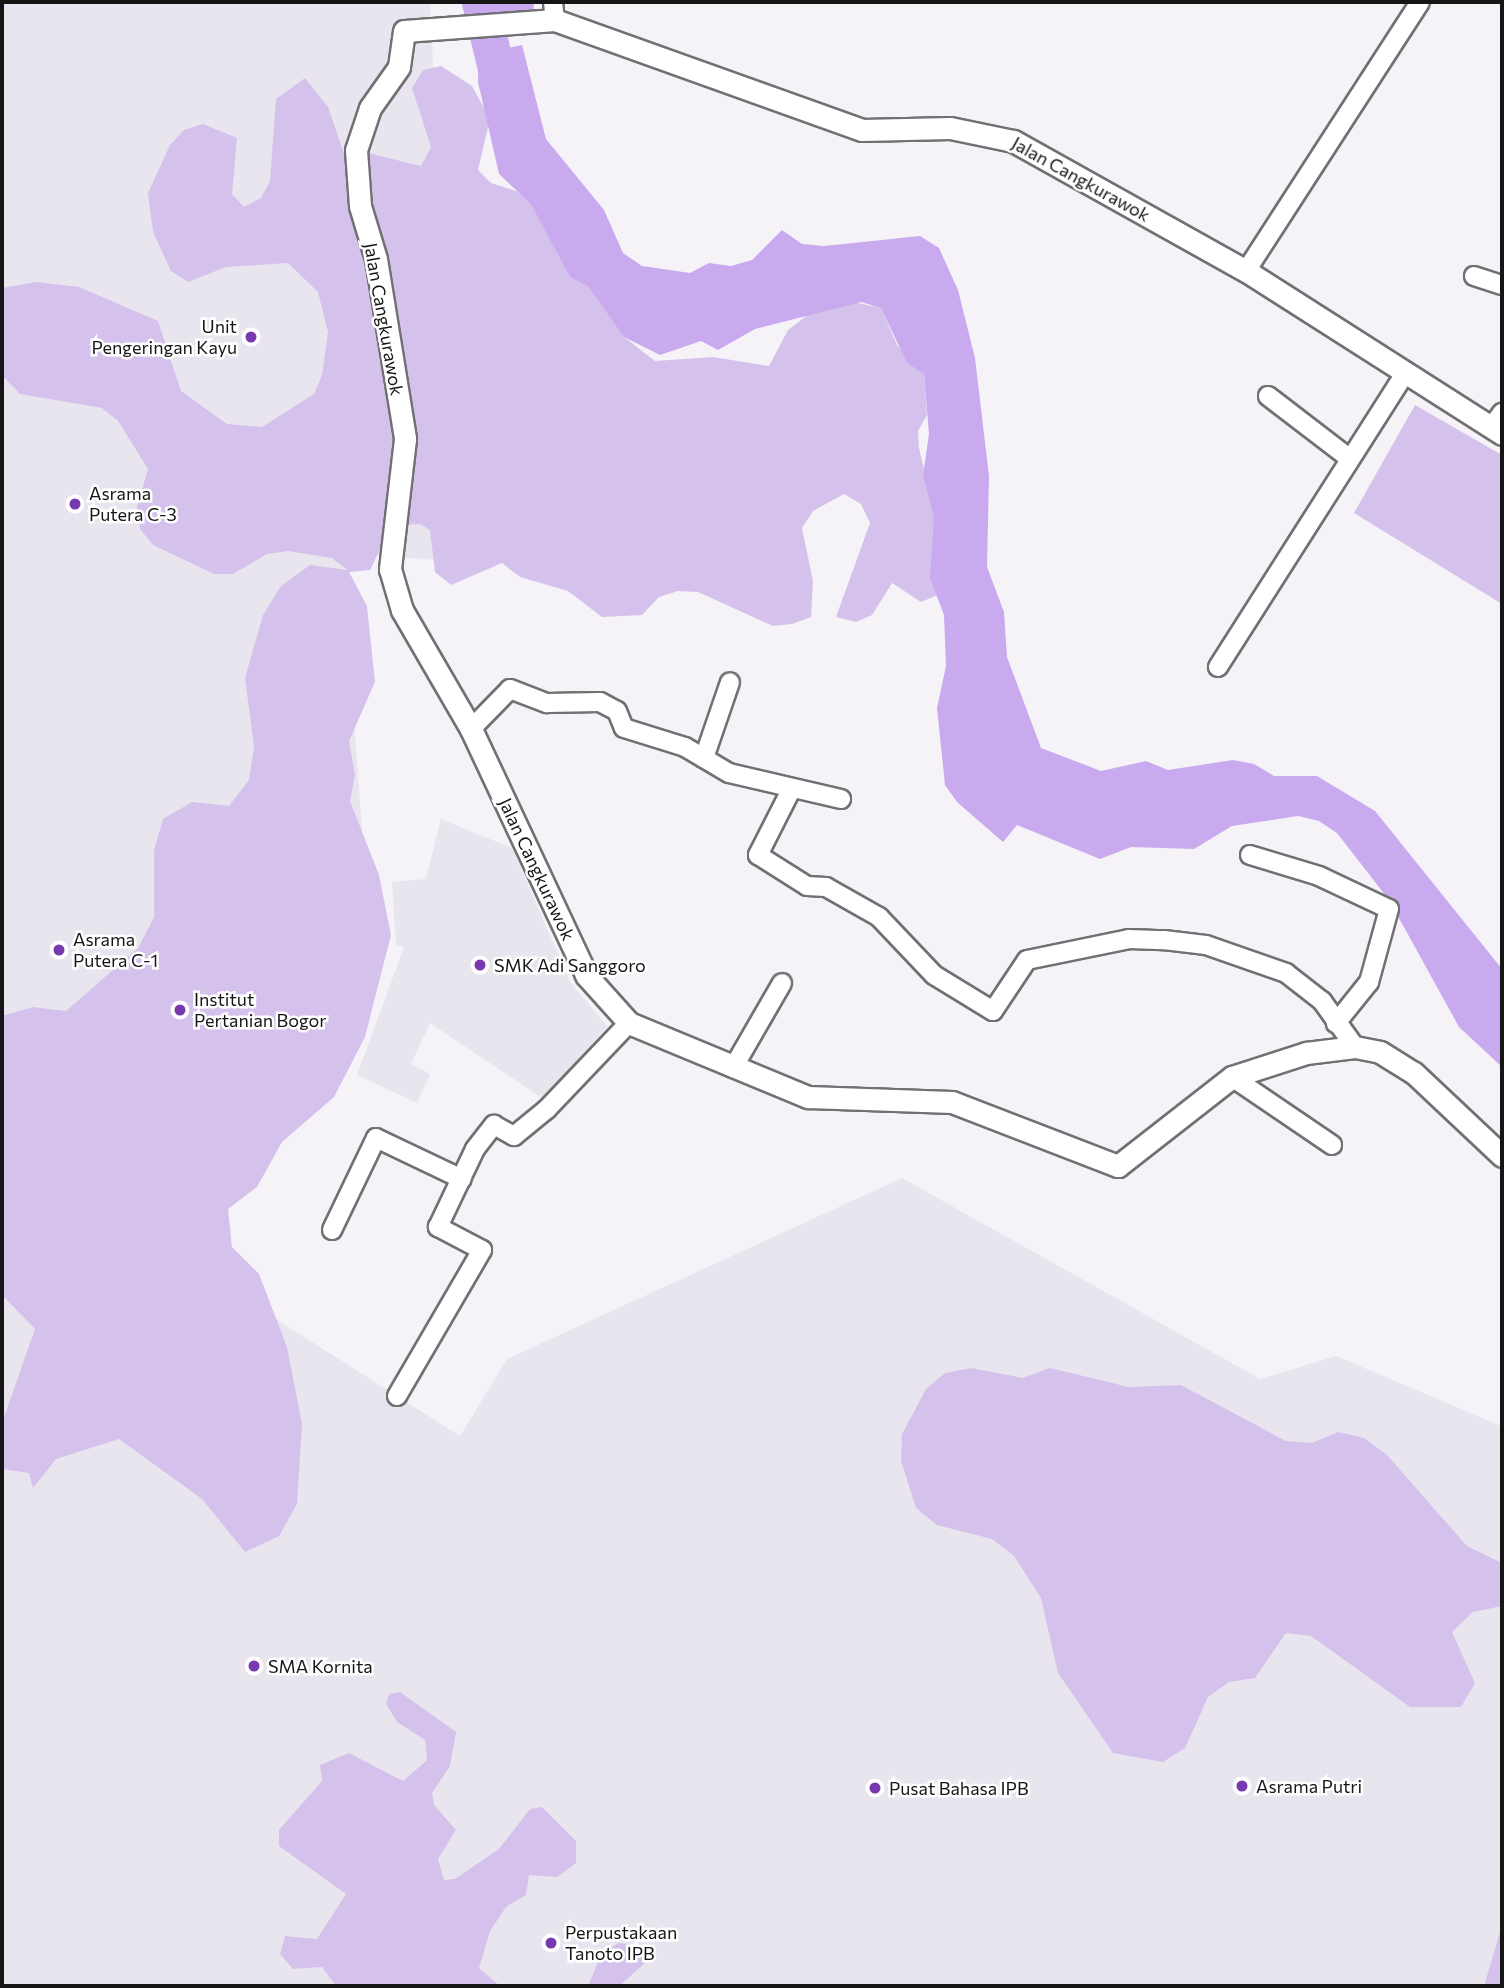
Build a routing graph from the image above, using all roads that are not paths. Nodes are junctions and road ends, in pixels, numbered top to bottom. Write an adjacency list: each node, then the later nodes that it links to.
1 (1420, 2): 3 (street)
2 (548, 14): 3 (street, Jalan Cangkurawok); 12 (street, Jalan Cangkurawok)
3 (1246, 271): 6 (street, Jalan Cangkurawok)
4 (1474, 276): 5 (street)
5 (1502, 285)
6 (1405, 374): 8 (street, Jalan Cangkurawok); 9 (street)
7 (1268, 396): 9 (street)
8 (1499, 425)
9 (1350, 459): 10 (street)
10 (1217, 667)
11 (730, 682): 13 (street)
12 (471, 729): 13 (street); 18 (street, Jalan Cangkurawok)
13 (704, 758): 14 (street)
14 (791, 790): 15 (street); 19 (street)
15 (841, 799)
16 (1250, 855): 19 (street)
17 (782, 983): 21 (street)
18 (629, 1023): 21 (street, Jalan Cangkurawok); 25 (street)
19 (1336, 1023): 20 (street)
20 (1355, 1047): 22 (street, Jalan Cangkurawok); 24 (street, Jalan Cangkurawok)
21 (733, 1068): 22 (street, Jalan Cangkurawok)
22 (1232, 1077): 23 (street)
23 (1332, 1144)
24 (1502, 1156)
25 (462, 1179): 26 (street); 27 (street)
26 (332, 1230)
27 (397, 1396)

